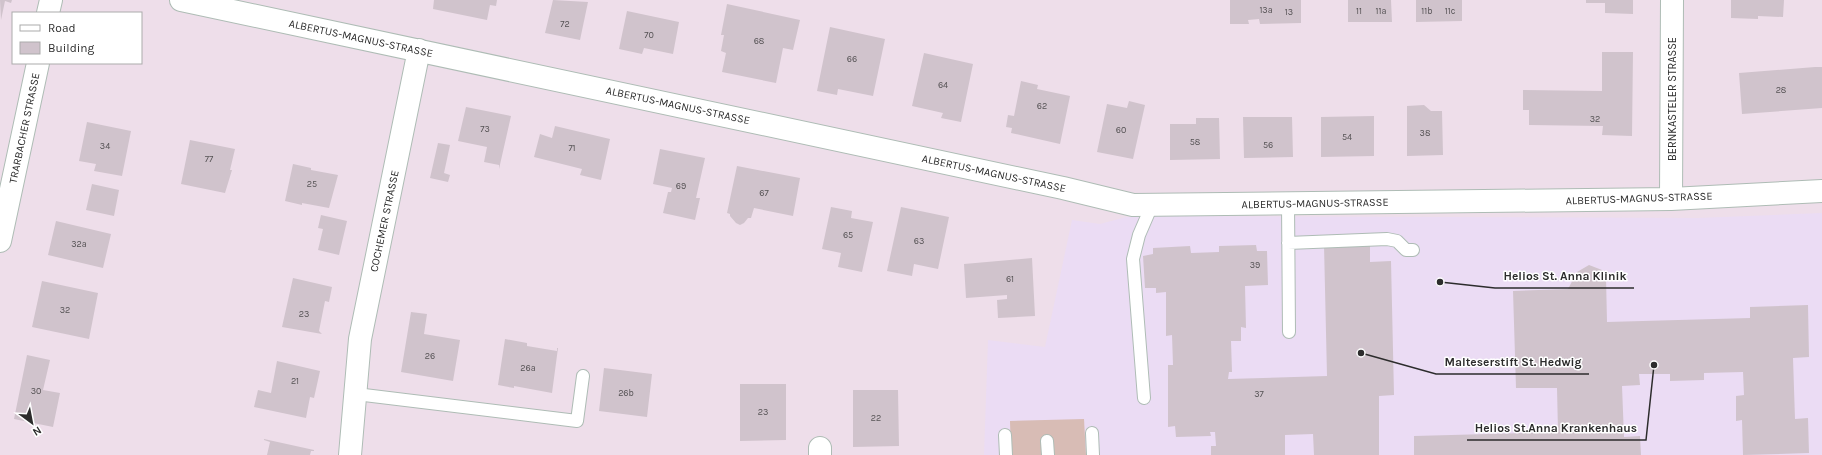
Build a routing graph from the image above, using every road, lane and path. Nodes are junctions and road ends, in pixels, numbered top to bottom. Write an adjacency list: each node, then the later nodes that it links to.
1 (51, 0): 4 (street)
2 (181, 0): 5 (street, ALBERTUS-MAGNUS-STRASSE)
3 (1672, 0): 8 (street, BERNKASTELER STRASSE)
4 (48, 12)
5 (419, 50): 10 (street, ALBERTUS-MAGNUS-STRASSE); 16 (street, COCHEMER STRASSE)
6 (38, 64): 11 (street, TRARBACHER STRASSE)
7 (1822, 190): 8 (street, ALBERTUS-MAGNUS-STRASSE)
8 (1671, 199): 9 (street, ALBERTUS-MAGNUS-STRASSE)
9 (1288, 203): 10 (street, ALBERTUS-MAGNUS-STRASSE); 12 (lane)
10 (1152, 205): 17 (lane)
11 (0, 241)
12 (1288, 243): 13 (lane); 14 (lane)
13 (1413, 250)
14 (1290, 332)
15 (583, 376): 16 (lane)
16 (356, 394): 21 (street, COCHEMER STRASSE)
17 (1144, 398)
18 (1092, 433): 24 (lane)
19 (1005, 435): 22 (lane)
20 (1048, 441): 23 (lane)
21 (350, 455)
22 (1006, 455)
23 (1048, 455)
24 (1093, 455)

